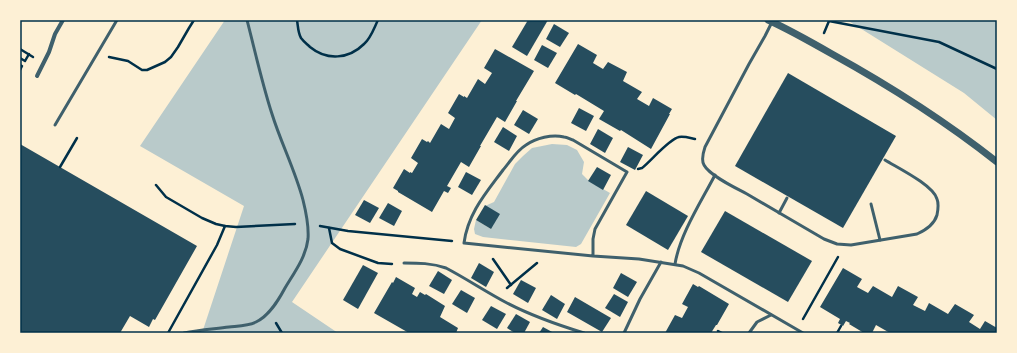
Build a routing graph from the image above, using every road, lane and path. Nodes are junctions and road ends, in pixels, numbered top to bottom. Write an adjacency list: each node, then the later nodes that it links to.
1 (63, 20): 15 (street)
2 (117, 20): 10 (lane)
3 (194, 20): 10 (path)
4 (247, 20): 28 (lane)
5 (297, 20): 6 (path)
6 (378, 20)
7 (770, 21): 18 (lane); 20 (street)
8 (829, 21): 13 (path)
9 (29, 54): 11 (path)
10 (96, 55): 16 (lane)
11 (20, 58)
12 (20, 65): 14 (path)
13 (997, 69)
14 (20, 70)
15 (37, 76)
16 (55, 125)
17 (76, 138): 21 (path)
18 (708, 141): 22 (path); 23 (lane)
19 (885, 160): 31 (lane)
20 (997, 162)
21 (60, 167)
22 (627, 172): 32 (lane); 36 (lane)
23 (715, 176): 27 (lane); 39 (lane)
24 (156, 185): 29 (path)
25 (787, 198): 27 (lane)
26 (871, 204): 31 (lane)
27 (779, 213): 34 (lane)
28 (308, 224): 29 (path); 30 (path); 47 (lane)
29 (225, 226): 46 (path)
30 (329, 228): 32 (path); 38 (path)
31 (880, 240): 34 (lane)
32 (464, 243): 33 (lane)
33 (485, 245): 35 (lane); 40 (path)
34 (843, 246): 45 (path)
35 (551, 251): 36 (lane); 40 (path)
36 (593, 256): 37 (lane)
37 (661, 262): 39 (lane); 49 (lane)
38 (404, 263): 41 (lane)
39 (675, 264): 42 (lane)
40 (511, 284): 41 (path)
41 (496, 297): 48 (lane)
42 (771, 315): 45 (lane); 51 (lane)
43 (841, 326): 53 (path)
44 (718, 330): 50 (path)
45 (797, 330): 52 (lane)
46 (168, 333)
47 (184, 333)
48 (584, 333)
49 (624, 333)
50 (722, 333)
51 (749, 333)
52 (803, 333)
53 (837, 333)

